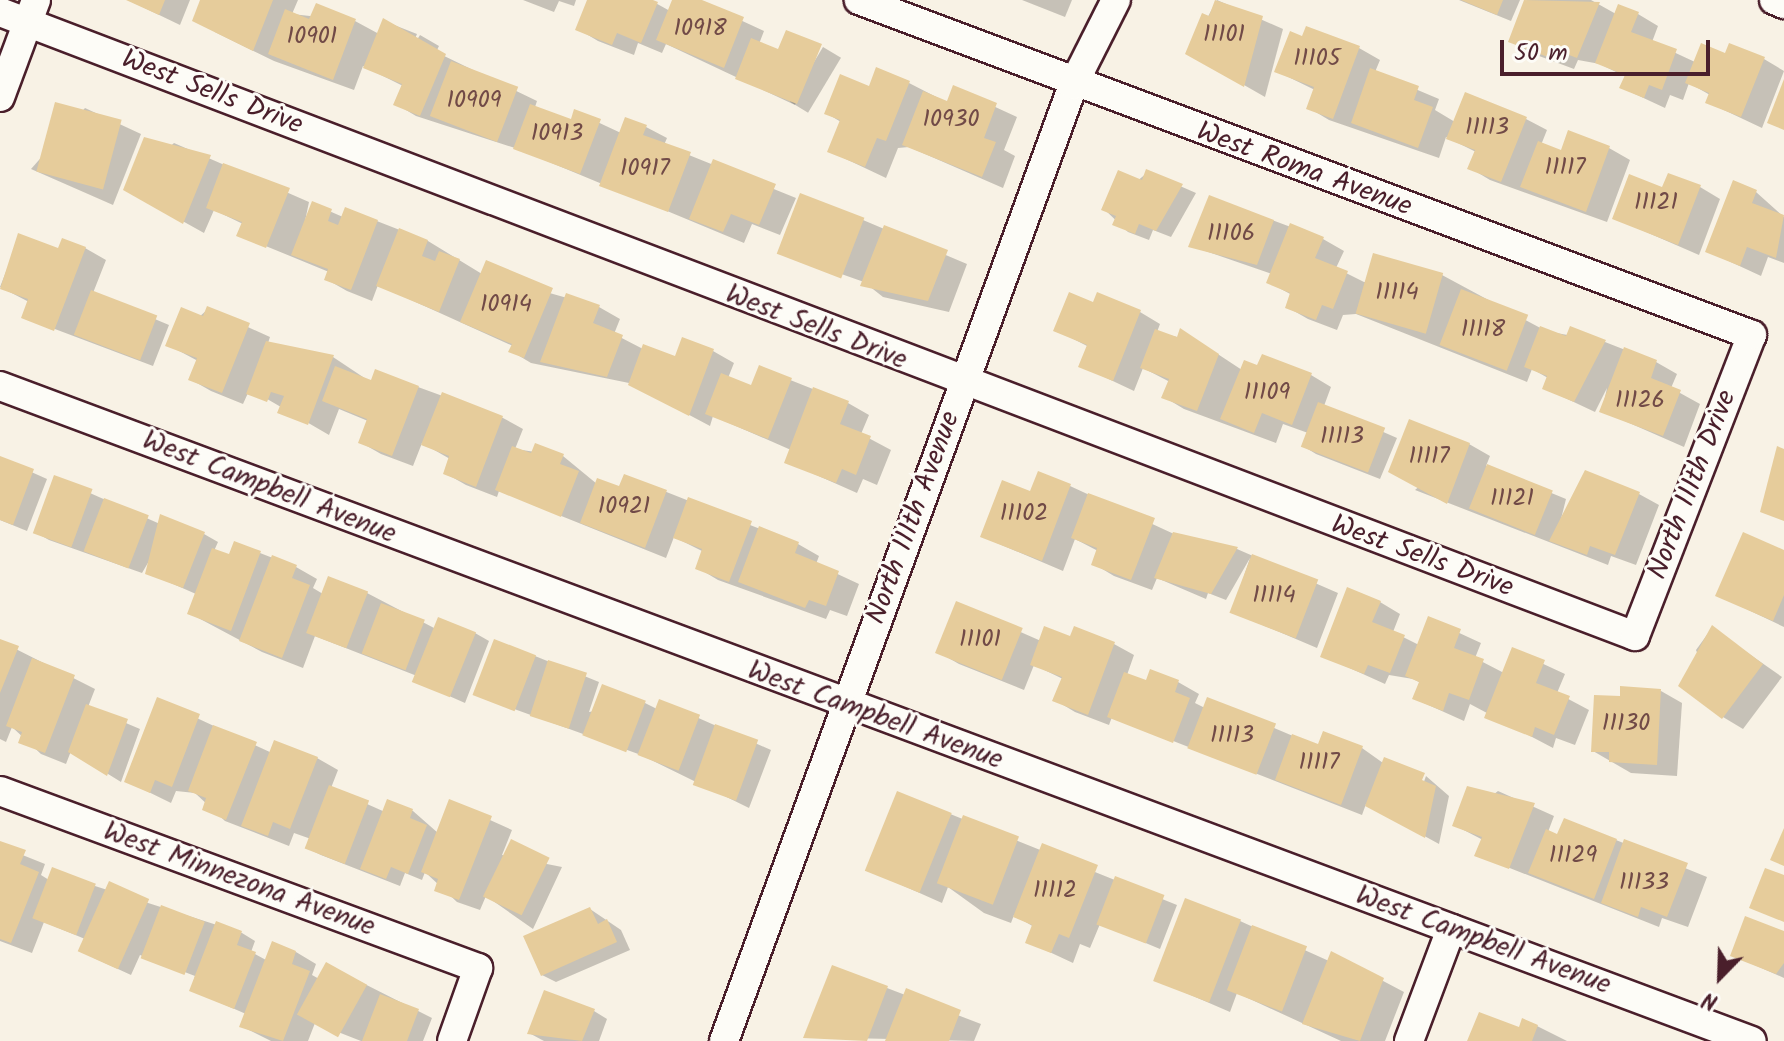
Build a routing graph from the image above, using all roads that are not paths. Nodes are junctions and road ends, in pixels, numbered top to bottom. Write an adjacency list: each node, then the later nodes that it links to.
1 (859, 0): 7 (street, West Roma Avenue)
2 (1116, 0): 7 (street, North 111th Avenue)
3 (1774, 0): 4 (street)
4 (1784, 4)
5 (32, 11): 6 (street, West Sells Drive); 8 (street); 10 (street, West Sells Drive)
6 (0, 12)
7 (1073, 85): 9 (street, West Roma Avenue); 10 (street, North 111th Avenue)
8 (0, 97)
9 (1752, 335): 12 (street, North 111th Drive)
10 (963, 385): 12 (street, West Sells Drive); 13 (street, North 111th Avenue)
11 (0, 386): 13 (street, West Campbell Avenue)
12 (1635, 636)
13 (845, 706): 15 (street, West Campbell Avenue); 17 (street, North 111th Avenue)
14 (0, 791): 16 (street, West Minnezona Avenue)
15 (1451, 929): 18 (street); 19 (street, West Campbell Avenue)
16 (452, 1041)
17 (724, 1041)
18 (1409, 1041)
19 (1752, 1041)

